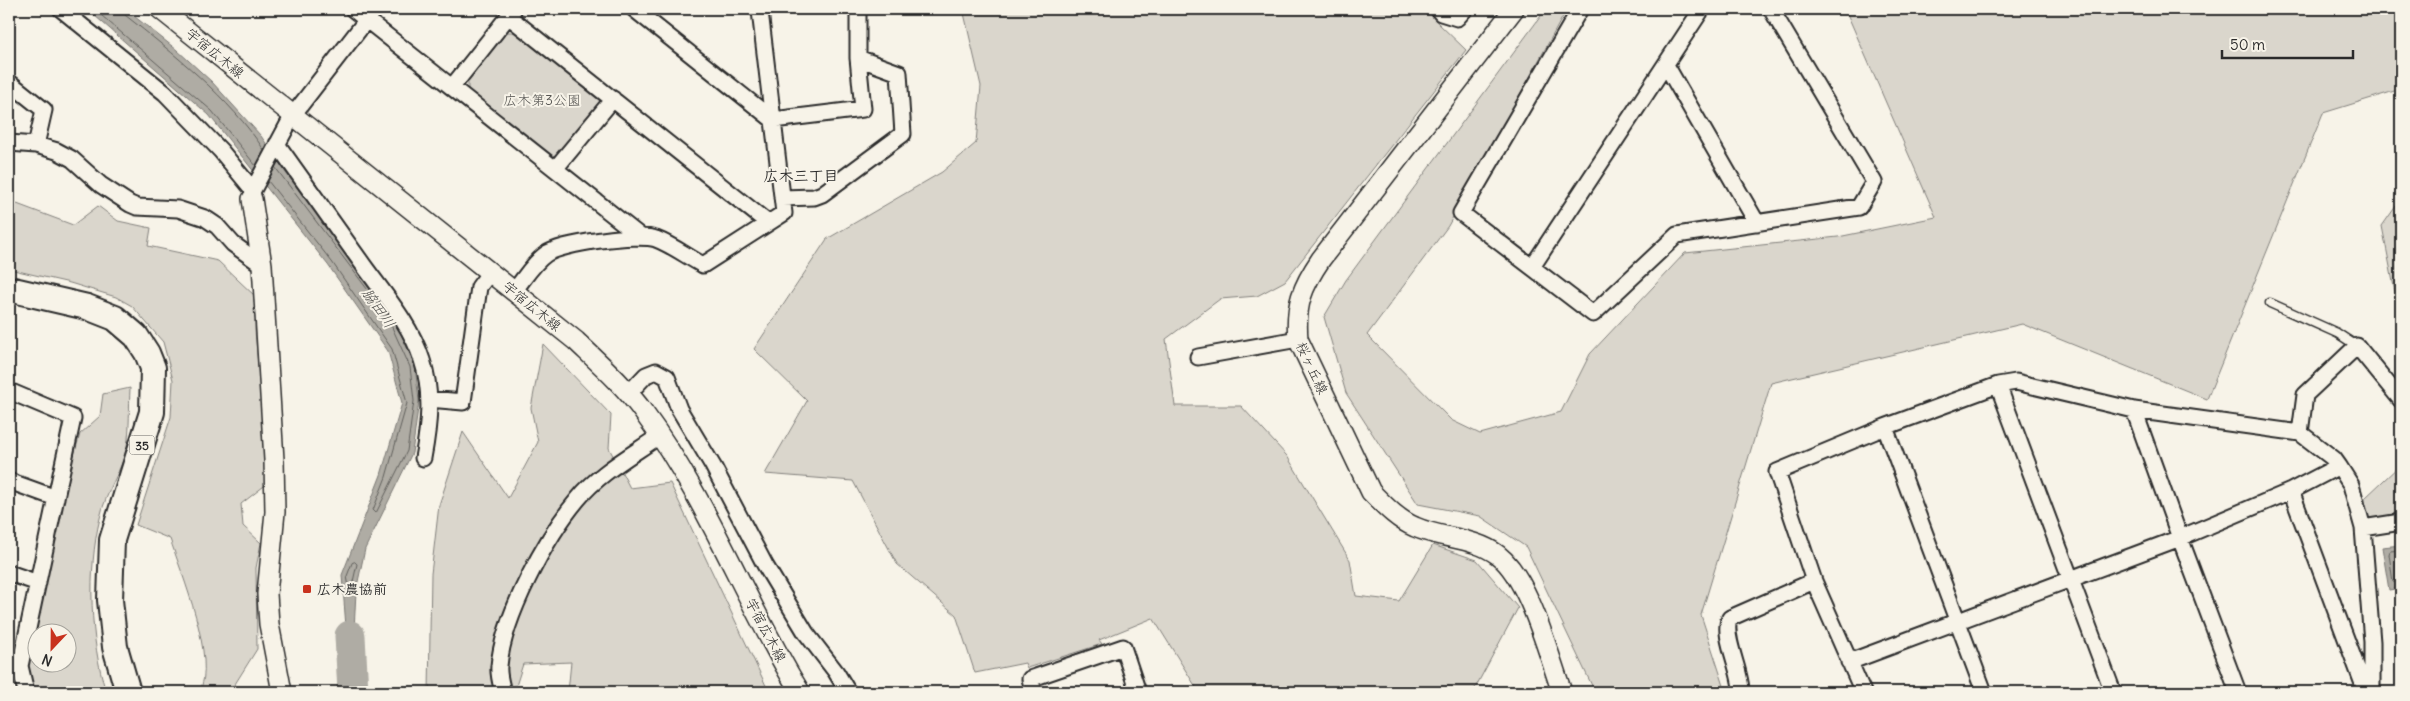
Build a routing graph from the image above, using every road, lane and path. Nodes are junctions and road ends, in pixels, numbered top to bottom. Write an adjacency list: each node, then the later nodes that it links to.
1 (61, 9): 26 (street)
2 (160, 9): 20 (street, 宇宿広木線)
3 (353, 9): 14 (street)
4 (634, 9): 21 (street)
5 (858, 9): 15 (street)
6 (1438, 9): 7 (street)
7 (1465, 9)
8 (1514, 9): 37 (street, 桜ヶ丘線)
9 (1580, 9): 32 (street)
10 (1702, 9): 16 (street)
11 (1771, 9): 29 (street)
12 (759, 10): 21 (street)
13 (511, 12): 18 (street); 19 (street)
14 (371, 14): 18 (street); 20 (street)
15 (858, 58): 21 (street); 27 (street)
16 (1666, 65): 29 (street); 32 (street)
17 (9, 82): 23 (street)
18 (452, 86): 25 (street)
19 (613, 99): 25 (street); 28 (street)
20 (293, 114): 24 (street); 33 (street, 宇宿広木線)
21 (773, 120): 27 (street)
22 (9, 143): 23 (street)
23 (36, 145): 31 (street)
24 (276, 147): 26 (street); 43 (street)
25 (556, 169): 30 (street)
26 (254, 190): 31 (street)
27 (782, 198): 28 (street)
28 (768, 223): 30 (street)
29 (1757, 223): 32 (street)
30 (641, 237): 35 (street)
31 (262, 265): 66 (street)
32 (1532, 267)
33 (490, 272): 35 (street, 宇宿広木線); 43 (street)
34 (9, 289): 65 (main road, 35)
35 (514, 291): 42 (street, 宇宿広木線)
36 (2270, 303): 38 (lane)
37 (1298, 339): 39 (street); 72 (street, 桜ヶ丘線)
38 (2357, 346): 44 (street); 47 (street)
39 (1198, 357)
40 (1998, 385): 45 (street); 46 (street); 58 (street)
41 (9, 391): 53 (street)
42 (628, 394): 48 (street, 宇宿広木線); 69 (street)
43 (429, 398): 49 (street)
44 (2401, 400)
45 (2134, 410): 47 (street); 56 (street)
46 (1885, 426): 59 (street); 61 (street)
47 (2300, 433): 50 (street)
48 (658, 436): 67 (street); 68 (street, 宇宿広木線)
49 (423, 458)
50 (2339, 466): 52 (street); 55 (street)
51 (9, 481): 53 (street)
52 (2291, 491): 56 (street); 78 (street)
53 (56, 498): 60 (street)
54 (2401, 522): 55 (street)
55 (2363, 528): 79 (street)
56 (2180, 538): 58 (street); 77 (street)
57 (9, 573): 60 (street)
58 (2070, 580): 61 (street); 76 (street)
59 (1814, 581): 62 (street); 73 (street)
60 (38, 583): 63 (street)
61 (1957, 623): 62 (street); 75 (street)
62 (1849, 662): 74 (street)
63 (14, 664): 64 (street)
64 (26, 692)
65 (128, 692)
66 (282, 692)
67 (503, 692)
68 (800, 692)
69 (848, 692)
70 (1034, 692): 71 (street)
71 (1138, 692)
72 (1562, 692)
73 (1741, 692)
74 (1863, 692)
75 (1984, 692)
76 (2113, 692)
77 (2238, 692)
78 (2366, 692)
79 (2372, 692)

